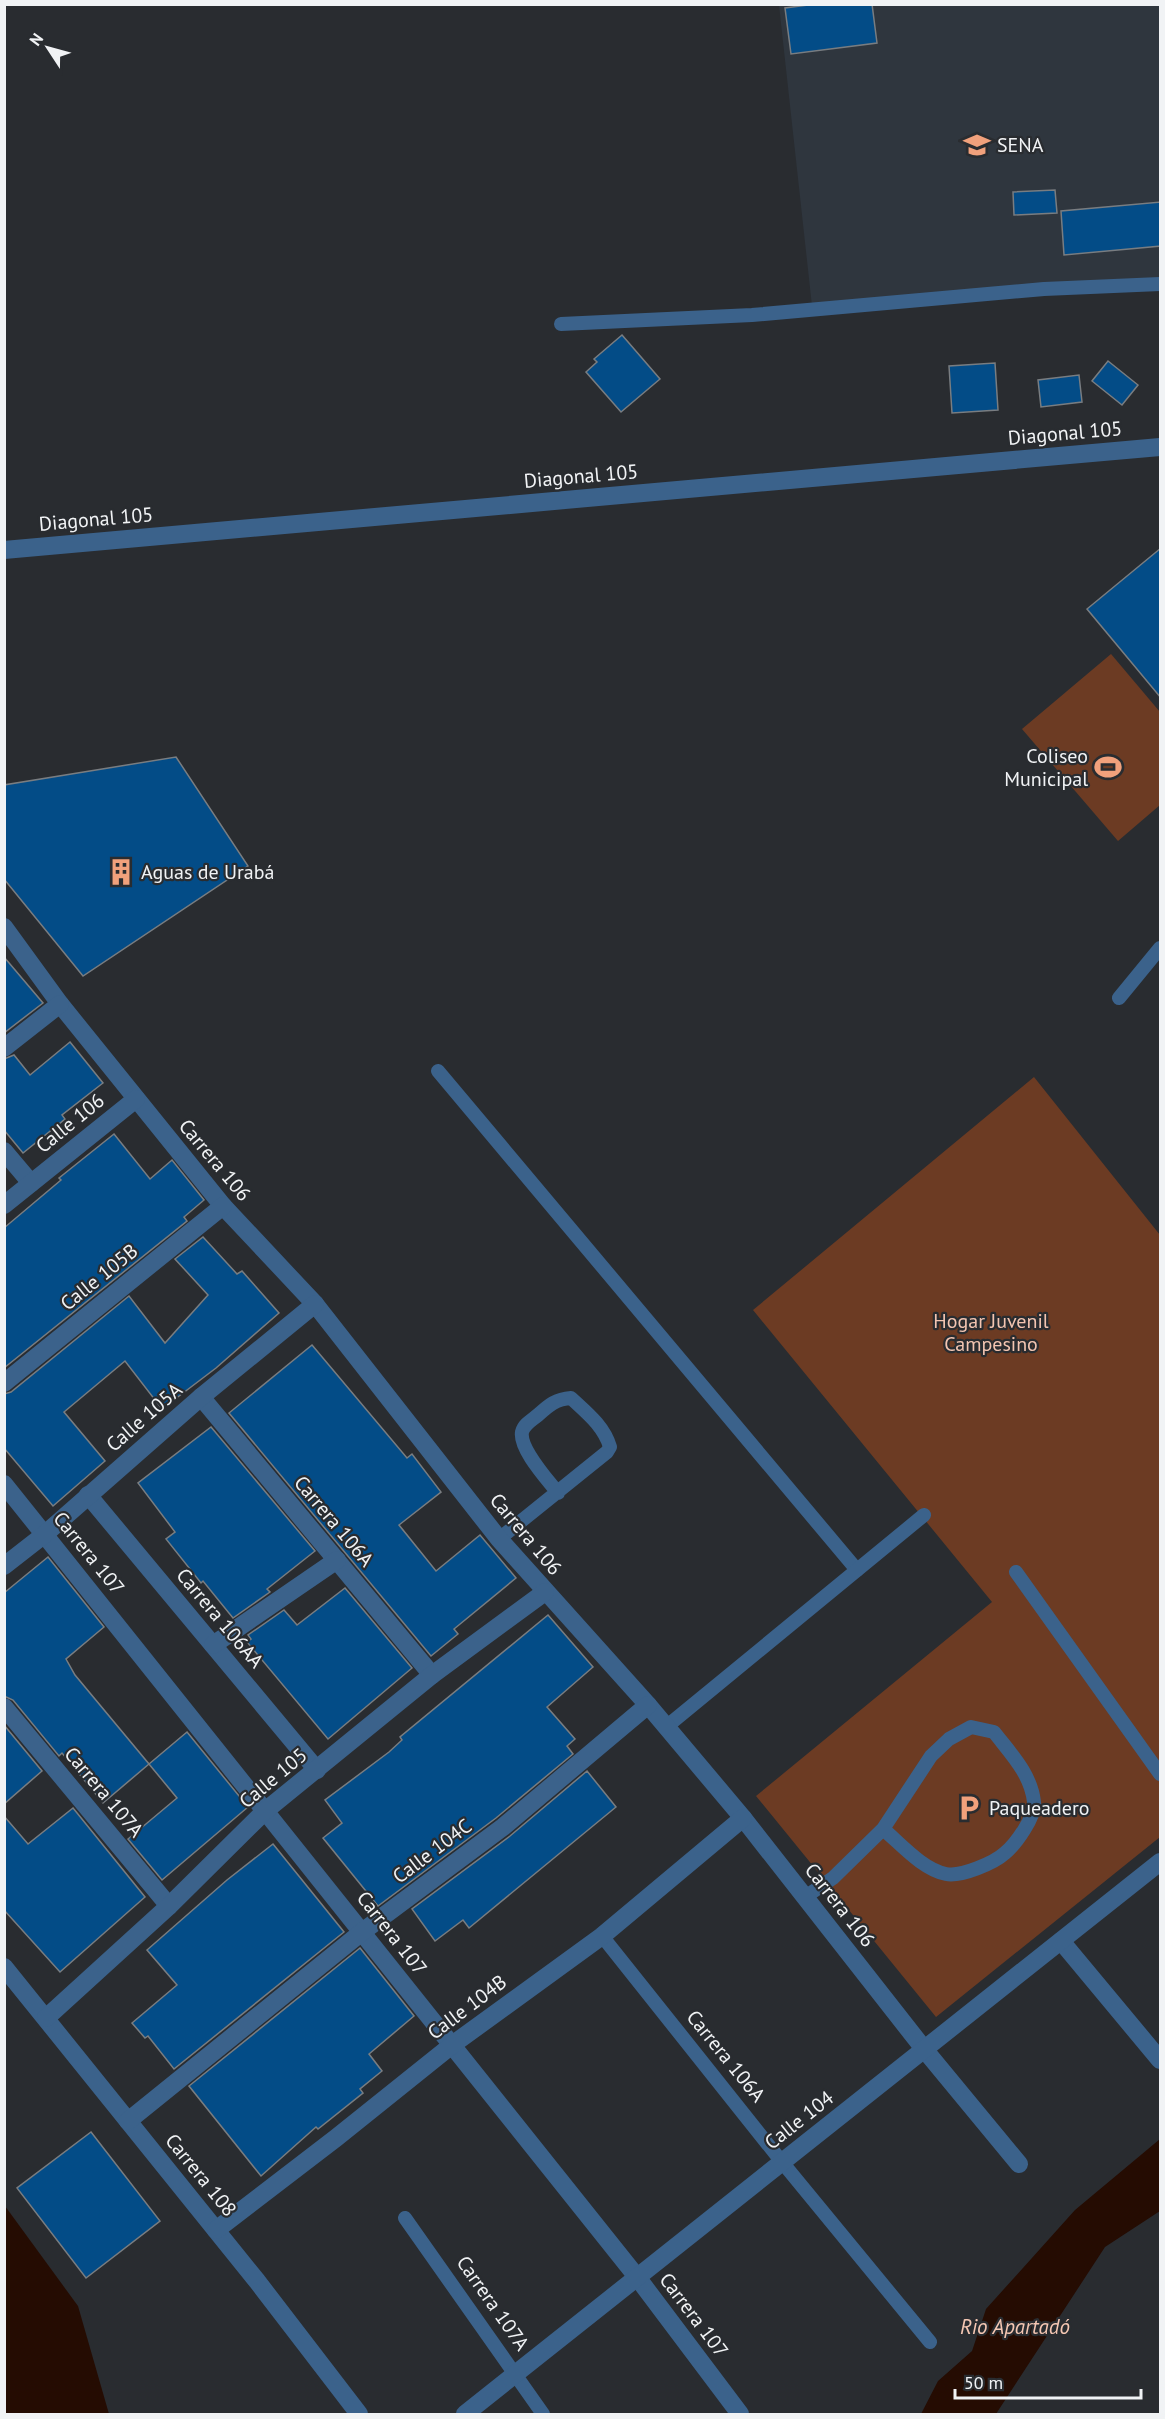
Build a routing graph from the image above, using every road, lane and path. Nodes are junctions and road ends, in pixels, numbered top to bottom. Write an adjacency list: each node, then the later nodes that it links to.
1 (1161, 284): 2 (lane)
2 (561, 324)
3 (1161, 447): 4 (street, Diagonal 105)
4 (4, 550)
5 (4, 927): 8 (street, Carrera 106)
6 (1161, 948): 7 (lane)
7 (1119, 998)
8 (60, 1004): 9 (street); 11 (street, Carrera 106)
9 (4, 1048)
10 (438, 1071): 27 (lane)
11 (136, 1100): 13 (street, Calle 106); 15 (street, Carrera 106)
12 (4, 1152): 13 (street)
13 (31, 1183): 14 (street, Calle 106)
14 (4, 1205)
15 (223, 1206): 16 (street, Carrera 106); 17 (street, Calle 105B)
16 (315, 1304): 18 (street, Calle 105A); 24 (street, Carrera 106)
17 (4, 1383)
18 (201, 1397): 21 (street, Calle 105A); 25 (street, Carrera 106A)
19 (7, 1492): 23 (street, Carrera 107)
20 (558, 1493): 20 (lane); 24 (lane)
21 (88, 1495): 23 (street, Calle 105A); 30 (street, Carrera 106AA)
22 (924, 1515): 27 (lane)
23 (45, 1534): 26 (street, Calle 105A); 37 (street, Carrera 107)
24 (499, 1539): 29 (street, Carrera 106)
25 (337, 1560): 30 (street); 31 (street, Carrera 106A)
26 (4, 1566)
27 (857, 1570): 34 (lane)
28 (1016, 1572): 36 (lane)
29 (545, 1592): 31 (street, Calle 105); 32 (street, Carrera 106)
30 (213, 1645): 35 (street, Carrera 106AA)
31 (432, 1675): 35 (street, Calle 105)
32 (648, 1706): 34 (street, Carrera 106); 43 (street, Calle 104C)
33 (4, 1707): 42 (street, Carrera 107A)
34 (666, 1727): 38 (street, Carrera 106)
35 (317, 1770): 37 (street, Calle 105)
36 (1161, 1773)
37 (265, 1811): 42 (street, Calle 105); 43 (street, Carrera 107)
38 (743, 1818): 41 (street, Carrera 106); 44 (street, Calle 104B)
39 (883, 1829): 39 (lane); 41 (lane)
40 (1161, 1862): 45 (street, Calle 104)
41 (805, 1897): 49 (street, Carrera 106)
42 (169, 1906): 47 (street, Calle 105)
43 (362, 1932): 48 (street, Carrera 107); 51 (street, Calle 104C)
44 (602, 1936): 48 (street, Calle 104B); 52 (lane, Carrera 106A)
45 (1061, 1941): 49 (street, Calle 104); 50 (street)
46 (4, 1966): 47 (street, Carrera 108)
47 (46, 2018): 51 (street, Carrera 108)
48 (452, 2045): 55 (street, Calle 104B); 56 (street, Carrera 107)
49 (924, 2049): 52 (street, Calle 104); 53 (street, Carrera 106)
50 (1161, 2060)
51 (128, 2121): 55 (street, Carrera 108)
52 (782, 2162): 56 (street, Calle 104); 57 (lane, Carrera 106A)
53 (1019, 2164)
54 (405, 2218): 58 (lane, Carrera 107A)
55 (216, 2230): 59 (street, Carrera 108)
56 (637, 2277): 58 (street, Calle 104); 62 (street, Carrera 107)
57 (930, 2342)
58 (516, 2376): 60 (street, Calle 104); 61 (lane, Carrera 107A)
59 (359, 2415)
60 (465, 2415)
61 (543, 2415)
62 (740, 2415)

